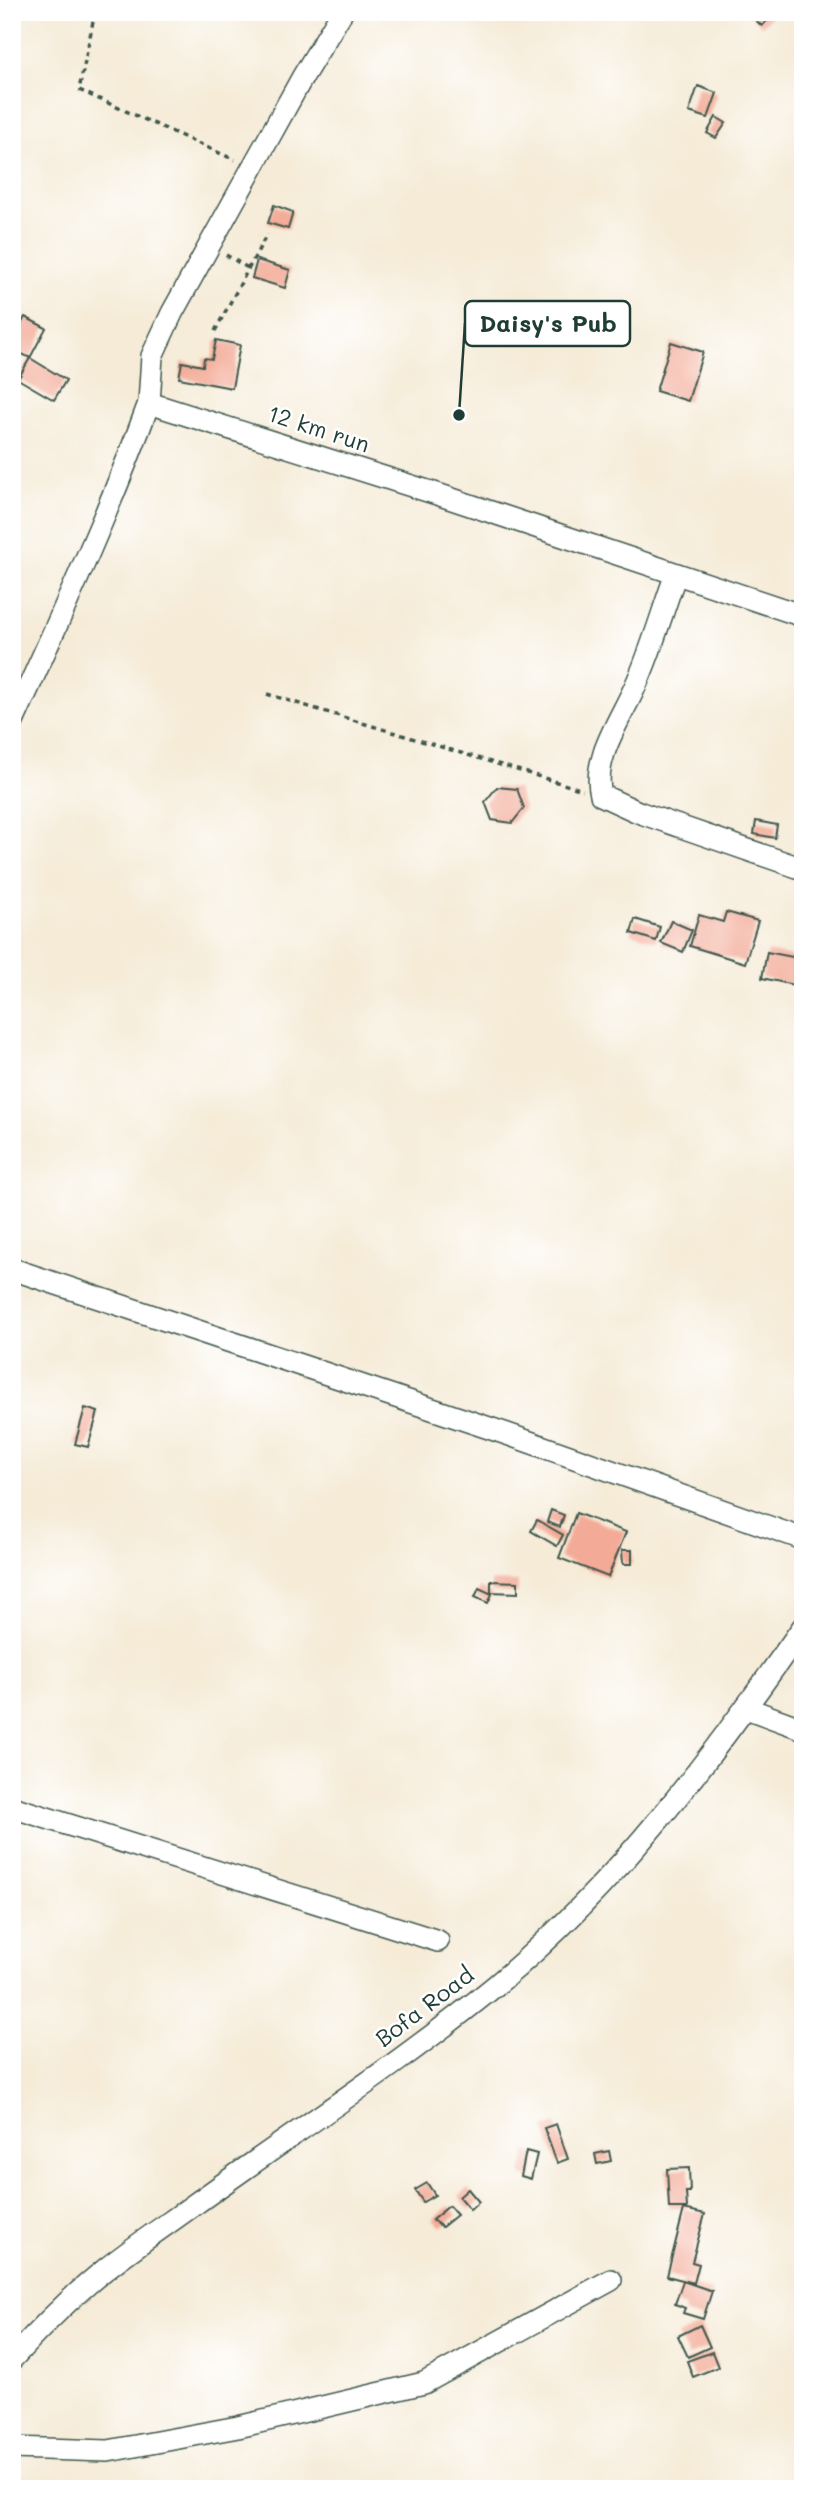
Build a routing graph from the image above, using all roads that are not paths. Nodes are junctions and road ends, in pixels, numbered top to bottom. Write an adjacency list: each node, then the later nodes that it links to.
1 (342, 12): 2 (street)
2 (149, 403): 3 (street, 12 km run); 5 (street)
3 (676, 574): 4 (street, 12 km run); 6 (street)
4 (803, 616)
5 (12, 724)
6 (803, 869)
7 (12, 1269): 8 (street)
8 (803, 1539)
9 (803, 1627): 10 (street, Bofa Road)
10 (747, 1708): 11 (street); 15 (street, Bofa Road)
11 (803, 1729)
12 (12, 1807): 13 (street)
13 (438, 1941)
14 (611, 2280): 16 (street)
15 (12, 2359)
16 (12, 2448)

